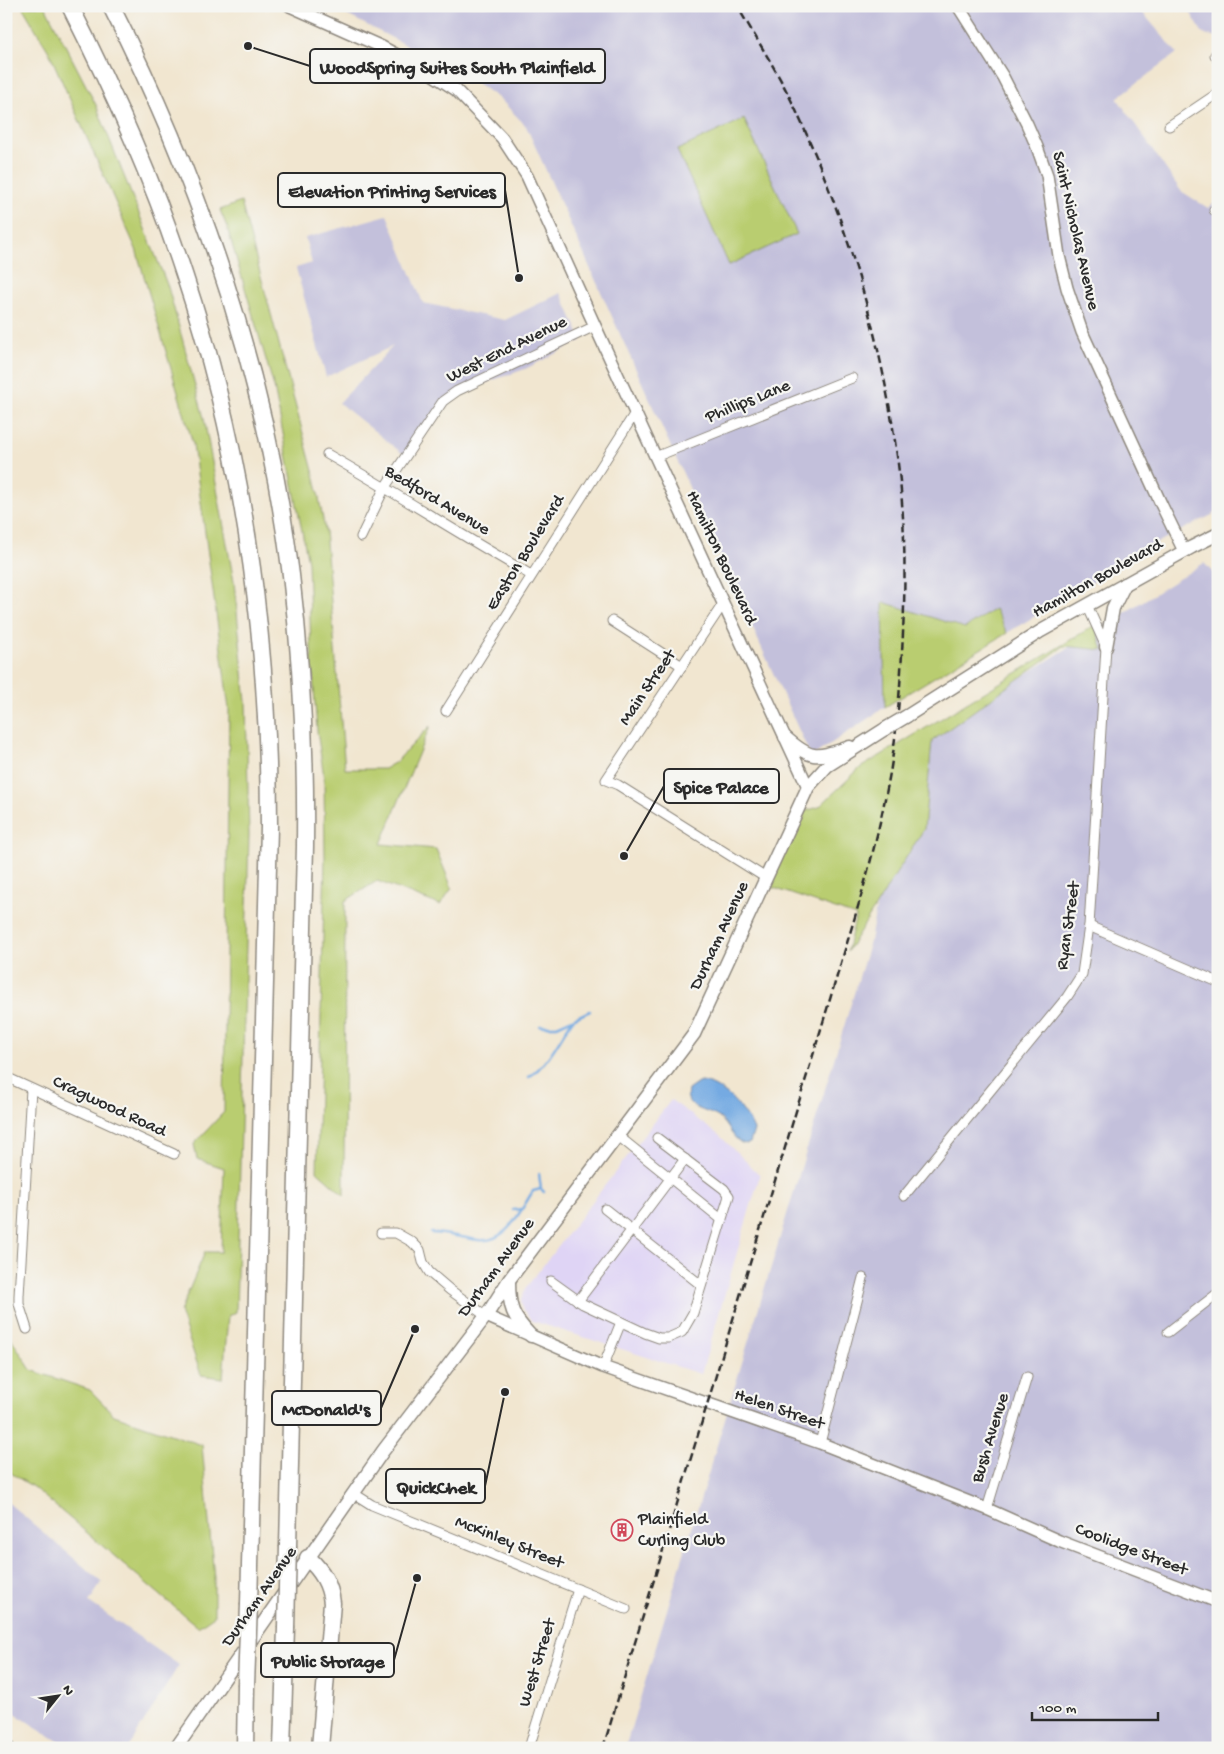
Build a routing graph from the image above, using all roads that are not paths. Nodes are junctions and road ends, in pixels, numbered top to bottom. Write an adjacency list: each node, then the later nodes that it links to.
1 (70, 6): 64 (highway, bridge)
2 (111, 6): 65 (highway, bridge)
3 (290, 6): 7 (street, Hamilton Boulevard)
4 (958, 6): 15 (street, Saint Nicholas Avenue)
5 (1218, 93): 6 (street)
6 (1169, 126)
7 (595, 326): 9 (street, Hamilton Boulevard); 12 (street, West End Avenue)
8 (852, 378): 11 (street, Phillips Lane)
9 (635, 413): 11 (street, Hamilton Boulevard); 16 (street, Easton Boulevard)
10 (327, 454): 12 (street, Bedford Avenue)
11 (655, 457): 18 (street, Hamilton Boulevard)
12 (385, 487): 14 (street, West End Avenue); 16 (street, Bedford Avenue)
13 (1218, 534): 15 (main road, Hamilton Boulevard)
14 (361, 537)
15 (1184, 551): 17 (main road, Hamilton Boulevard)
16 (531, 575): 23 (street, Easton Boulevard)
17 (1125, 584): 19 (main road, Hamilton Boulevard); 21 (main road)
18 (723, 604): 22 (street, Main Street); 24 (street, Hamilton Boulevard)
19 (1087, 605): 21 (street, Ryan Street); 25 (main road, Hamilton Boulevard, bridge)
20 (612, 621): 22 (street)
21 (1106, 647): 28 (street, Ryan Street)
22 (682, 666): 27 (street, Main Street)
23 (446, 711)
24 (785, 737): 25 (main road); 26 (street, Hamilton Boulevard)
25 (866, 741): 26 (main road, Hamilton Boulevard)
26 (808, 787): 27 (main road, Durham Avenue)
27 (766, 878): 32 (main road, Durham Avenue)
28 (1089, 926): 29 (street); 37 (street, Ryan Street)
29 (1218, 982)
30 (6, 1077): 31 (street, Cragwood Road)
31 (31, 1089): 34 (street, Cragwood Road); 50 (street, Cragwood Road)
32 (617, 1135): 36 (street); 43 (main road, Durham Avenue)
33 (657, 1138): 35 (street)
34 (174, 1154)
35 (684, 1159): 36 (street); 39 (street)
36 (670, 1178): 39 (street); 40 (street)
37 (904, 1196)
38 (604, 1209): 40 (street)
39 (722, 1219): 45 (street)
40 (631, 1230): 45 (street); 47 (street)
41 (381, 1233): 48 (street)
42 (863, 1278): 55 (street)
43 (510, 1280): 48 (main road, Durham Avenue); 52 (main road)
44 (550, 1282): 47 (street)
45 (702, 1285): 49 (street)
46 (1218, 1292): 51 (street)
47 (578, 1300): 49 (street)
48 (486, 1316): 52 (street, Helen Street); 56 (main road, Durham Avenue)
49 (622, 1322): 53 (street)
50 (27, 1330)
51 (1168, 1332)
52 (531, 1336): 53 (street, Helen Street)
53 (603, 1366): 55 (street, Helen Street)
54 (1027, 1377): 57 (street, Bush Avenue)
55 (820, 1443): 57 (street, Helen Street)
56 (353, 1493): 59 (main road, Durham Avenue); 60 (street, McKinley Street)
57 (987, 1509): 58 (street, Helen Street)
58 (1059, 1541): 61 (street, Coolidge Street)
59 (308, 1558): 63 (main road, Durham Avenue); 66 (highway)
60 (578, 1589): 62 (street, McKinley Street); 67 (street, West Street)
61 (1218, 1602)
62 (626, 1609)
63 (176, 1748)
64 (245, 1748)
65 (282, 1748)
66 (320, 1748)
67 (529, 1748)

